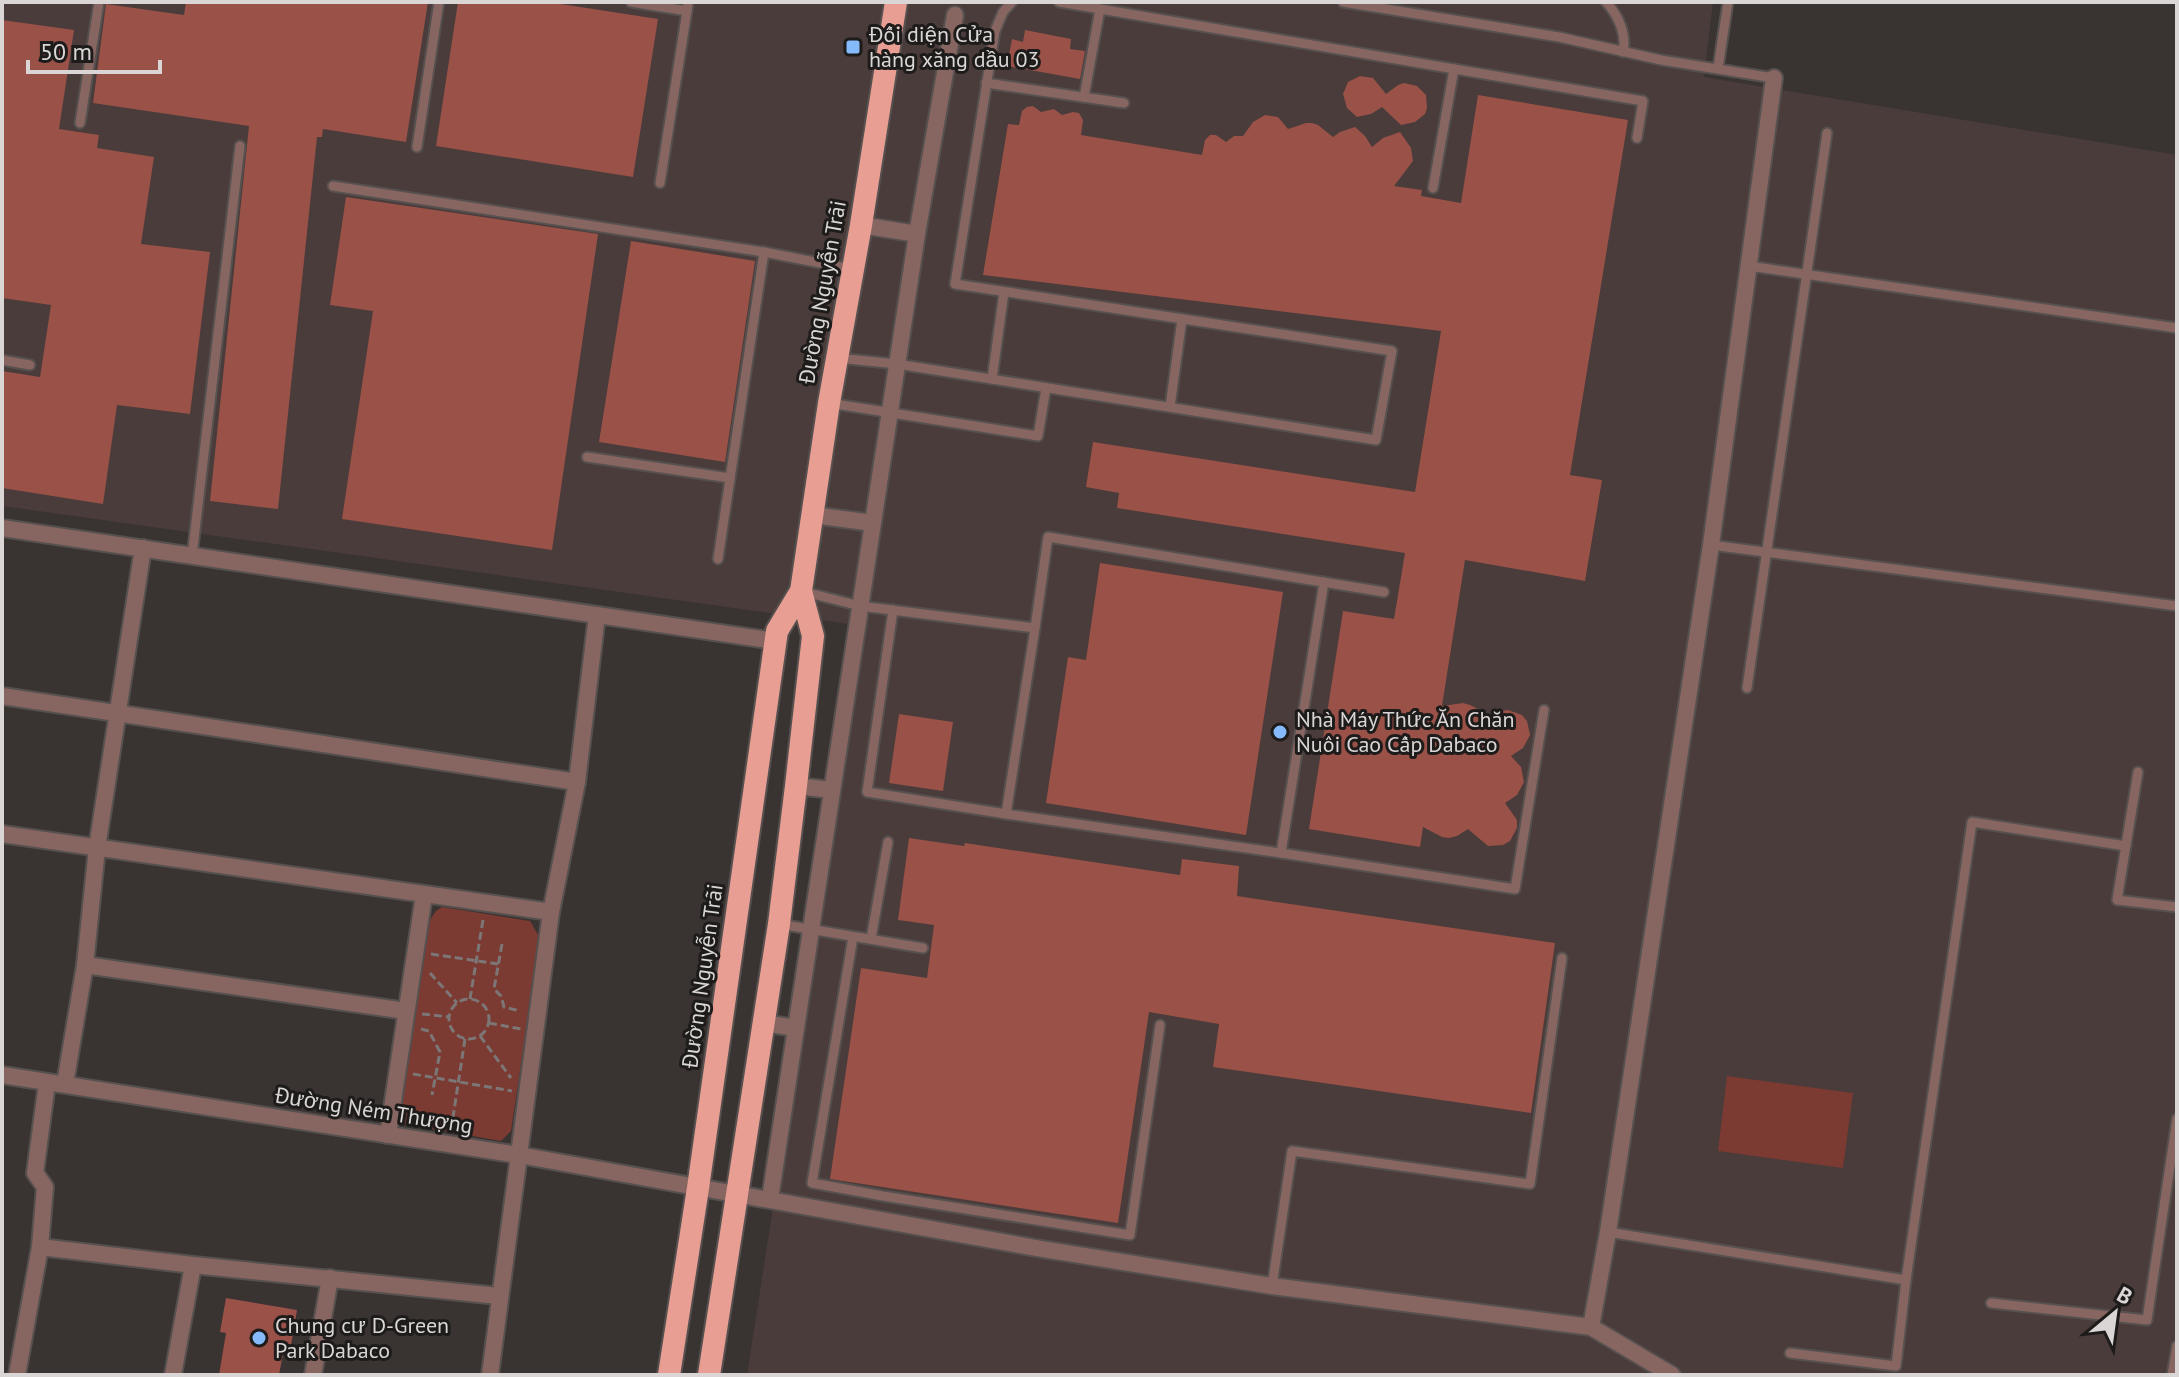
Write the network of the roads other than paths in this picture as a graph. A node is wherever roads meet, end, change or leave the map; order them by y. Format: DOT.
graph roads {
  1 [pos="99,2"];
  2 [pos="439,2"];
  3 [pos="631,2"];
  4 [pos="896,2"];
  5 [pos="1012,2"];
  6 [pos="1059,2"];
  7 [pos="1343,2"];
  8 [pos="1606,2"];
  9 [pos="1728,2"];
  10 [pos="687,6"];
  11 [pos="1390,6"];
  12 [pos="1100,9"];
  13 [pos="955,15"];
  14 [pos="1623,52"];
  15 [pos="1718,68"];
  16 [pos="1454,69"];
  17 [pos="1774,78"];
  18 [pos="986,83"];
  19 [pos="1084,97"];
  20 [pos="1124,103"];
  21 [pos="80,123"];
  22 [pos="1827,133"];
  23 [pos="1637,138"];
  24 [pos="240,146"];
  25 [pos="417,147"];
  26 [pos="660,183"];
  27 [pos="333,186"];
  28 [pos="1433,188"];
  29 [pos="861,225"];
  30 [pos="917,234"];
  31 [pos="764,252"];
  32 [pos="1749,266"];
  33 [pos="853,269"];
  34 [pos="1806,274"];
  35 [pos="1004,292"];
  36 [pos="1182,319"];
  37 [pos="2177,328"];
  38 [pos="837,358"];
  39 [pos="2,360"];
  40 [pos="897,364"];
  41 [pos="30,365"];
  42 [pos="992,379"];
  43 [pos="1046,388"];
  44 [pos="829,403"];
  45 [pos="1170,407"];
  46 [pos="890,414"];
  47 [pos="587,457"];
  48 [pos="730,478"];
  49 [pos="813,515"];
  50 [pos="873,523"];
  51 [pos="2,528"];
  52 [pos="1711,545"];
  53 [pos="143,548"];
  54 [pos="1766,552"];
  55 [pos="192,556"];
  56 [pos="718,559"];
  57 [pos="1324,582"];
  58 [pos="801,591"];
  59 [pos="1384,592"];
  60 [pos="860,606"];
  61 [pos="2177,606"];
  62 [pos="893,610"];
  63 [pos="597,615"];
  64 [pos="1035,628"];
  65 [pos="775,641"];
  66 [pos="1747,688"];
  67 [pos="2,696"];
  68 [pos="1544,710"];
  69 [pos="117,713"];
  70 [pos="2138,772"];
  71 [pos="577,782"];
  72 [pos="796,786"];
  73 [pos="832,790"];
  74 [pos="1006,814"];
  75 [pos="2,834"];
  76 [pos="888,842"];
  77 [pos="2126,846"];
  78 [pos="97,848"];
  79 [pos="1281,853"];
  80 [pos="424,895"];
  81 [pos="2177,907"];
  82 [pos="551,912"];
  83 [pos="779,924"];
  84 [pos="811,930"];
  85 [pos="853,937"];
  86 [pos="871,939"];
  87 [pos="923,948"];
  88 [pos="1562,958"];
  89 [pos="85,965"];
  90 [pos="410,1012"];
  91 [pos="763,1023"];
  92 [pos="1160,1025"];
  93 [pos="796,1028"];
  94 [pos="2,1075"];
  95 [pos="47,1083"];
  96 [pos="65,1084"];
  97 [pos="2177,1119"];
  98 [pos="388,1135"];
  99 [pos="519,1155"];
  100 [pos="698,1188"];
  101 [pos="738,1193"];
  102 [pos="770,1199"];
  103 [pos="1608,1232"];
  104 [pos="40,1247"];
  105 [pos="193,1265"];
  106 [pos="330,1278"];
  107 [pos="1906,1280"];
  108 [pos="1272,1286"];
  109 [pos="499,1296"];
  110 [pos="1991,1303"];
  111 [pos="1591,1327"];
  112 [pos="2177,1346"];
  113 [pos="1790,1353"];
  114 [pos="17,1375"];
  115 [pos="173,1375"];
  116 [pos="313,1375"];
  117 [pos="490,1375"];
  118 [pos="669,1375"];
  119 [pos="709,1375"];
  120 [pos="1672,1375"];
  121 [pos="2172,1375"];
  1 -- 21 [label="lane"];
  2 -- 25 [label="lane"];
  3 -- 10 [label="lane"];
  4 -- 29 [label="highway, Đường Nguyễn Trãi"];
  5 -- 18 [label="lane"];
  6 -- 12 [label="lane"];
  7 -- 11 [label="lane"];
  8 -- 14 [label="lane"];
  9 -- 15 [label="lane"];
  10 -- 26 [label="lane"];
  11 -- 14 [label="lane"];
  12 -- 16 [label="lane"];
  12 -- 19 [label="lane"];
  13 -- 30 [label="street"];
  14 -- 15 [label="lane"];
  15 -- 17 [label="lane"];
  16 -- 23 [label="lane"];
  16 -- 28 [label="lane"];
  17 -- 32 [label="street"];
  18 -- 19 [label="lane"];
  18 -- 35 [label="lane"];
  19 -- 20 [label="lane"];
  22 -- 34 [label="lane"];
  24 -- 55 [label="lane"];
  27 -- 31 [label="lane"];
  29 -- 30 [label="street"];
  29 -- 33 [label="highway, Đường Nguyễn Trãi"];
  30 -- 40 [label="street"];
  31 -- 33 [label="lane"];
  31 -- 48 [label="lane"];
  32 -- 34 [label="lane"];
  32 -- 52 [label="street"];
  33 -- 38 [label="highway, Đường Nguyễn Trãi"];
  34 -- 37 [label="lane"];
  34 -- 54 [label="lane"];
  35 -- 36 [label="lane"];
  35 -- 42 [label="lane"];
  36 -- 45 [label="lane"];
  36 -- 45 [label="lane"];
  38 -- 40 [label="lane"];
  38 -- 44 [label="highway, Đường Nguyễn Trãi"];
  39 -- 41 [label="lane"];
  40 -- 42 [label="lane"];
  40 -- 46 [label="street"];
  42 -- 43 [label="lane"];
  43 -- 45 [label="lane"];
  43 -- 46 [label="lane"];
  44 -- 46 [label="lane"];
  44 -- 49 [label="highway, Đường Nguyễn Trãi"];
  46 -- 50 [label="street"];
  47 -- 48 [label="lane"];
  48 -- 56 [label="lane"];
  49 -- 50 [label="street"];
  49 -- 58 [label="highway, Đường Nguyễn Trãi"];
  50 -- 60 [label="street"];
  51 -- 53 [label="street"];
  52 -- 54 [label="lane"];
  52 -- 103 [label="street"];
  53 -- 55 [label="street"];
  53 -- 69 [label="street"];
  54 -- 61 [label="lane"];
  54 -- 66 [label="lane"];
  55 -- 63 [label="street"];
  57 -- 59 [label="lane"];
  57 -- 64 [label="lane"];
  57 -- 79 [label="lane"];
  58 -- 60 [label="lane"];
  58 -- 65 [label="highway, Đường Nguyễn Trãi"];
  58 -- 72 [label="highway, Đường Nguyễn Trãi"];
  60 -- 62 [label="lane"];
  60 -- 73 [label="street"];
  62 -- 64 [label="lane"];
  62 -- 74 [label="lane"];
  63 -- 65 [label="street"];
  63 -- 71 [label="street"];
  64 -- 74 [label="lane"];
  65 -- 100 [label="highway, Đường Nguyễn Trãi"];
  67 -- 69 [label="street"];
  68 -- 79 [label="lane"];
  69 -- 71 [label="street"];
  69 -- 78 [label="street"];
  70 -- 77 [label="lane"];
  71 -- 82 [label="street"];
  72 -- 73 [label="street"];
  72 -- 83 [label="highway, Đường Nguyễn Trãi"];
  73 -- 84 [label="street"];
  74 -- 79 [label="lane"];
  75 -- 78 [label="street"];
  76 -- 86 [label="lane"];
  77 -- 81 [label="lane"];
  77 -- 107 [label="lane"];
  78 -- 80 [label="street"];
  78 -- 89 [label="street"];
  80 -- 82 [label="street"];
  80 -- 90 [label="street"];
  82 -- 99 [label="street"];
  83 -- 84 [label="lane"];
  83 -- 91 [label="highway, Đường Nguyễn Trãi"];
  84 -- 85 [label="lane"];
  84 -- 93 [label="street"];
  85 -- 86 [label="lane"];
  85 -- 92 [label="lane"];
  86 -- 87 [label="lane"];
  88 -- 108 [label="lane"];
  89 -- 90 [label="street"];
  89 -- 96 [label="street"];
  90 -- 98 [label="street"];
  91 -- 93 [label="street"];
  91 -- 101 [label="highway, Đường Nguyễn Trãi"];
  93 -- 102 [label="street"];
  94 -- 95 [label="street, Đường Ném Thượng"];
  95 -- 96 [label="street, Đường Ném Thượng"];
  95 -- 104 [label="street"];
  96 -- 98 [label="street, Đường Ném Thượng"];
  97 -- 110 [label="lane"];
  98 -- 99 [label="street, Đường Ném Thượng"];
  99 -- 100 [label="street, Đường Ném Thượng"];
  99 -- 109 [label="street"];
  100 -- 101 [label="street, Đường Ném Thượng"];
  100 -- 118 [label="highway, Đường Nguyễn Trãi"];
  101 -- 102 [label="street, Đường Ném Thượng"];
  101 -- 119 [label="highway, Đường Nguyễn Trãi"];
  102 -- 108 [label="street, Đường Ném Thượng"];
  103 -- 107 [label="lane"];
  103 -- 111 [label="street"];
  104 -- 105 [label="street"];
  104 -- 114 [label="street"];
  105 -- 106 [label="street"];
  105 -- 115 [label="street"];
  106 -- 109 [label="street"];
  106 -- 116 [label="street"];
  107 -- 113 [label="lane"];
  108 -- 111 [label="street, Đường Ném Thượng"];
  109 -- 117 [label="street"];
  111 -- 120 [label="street"];
  112 -- 121 [label="lane"];
}
